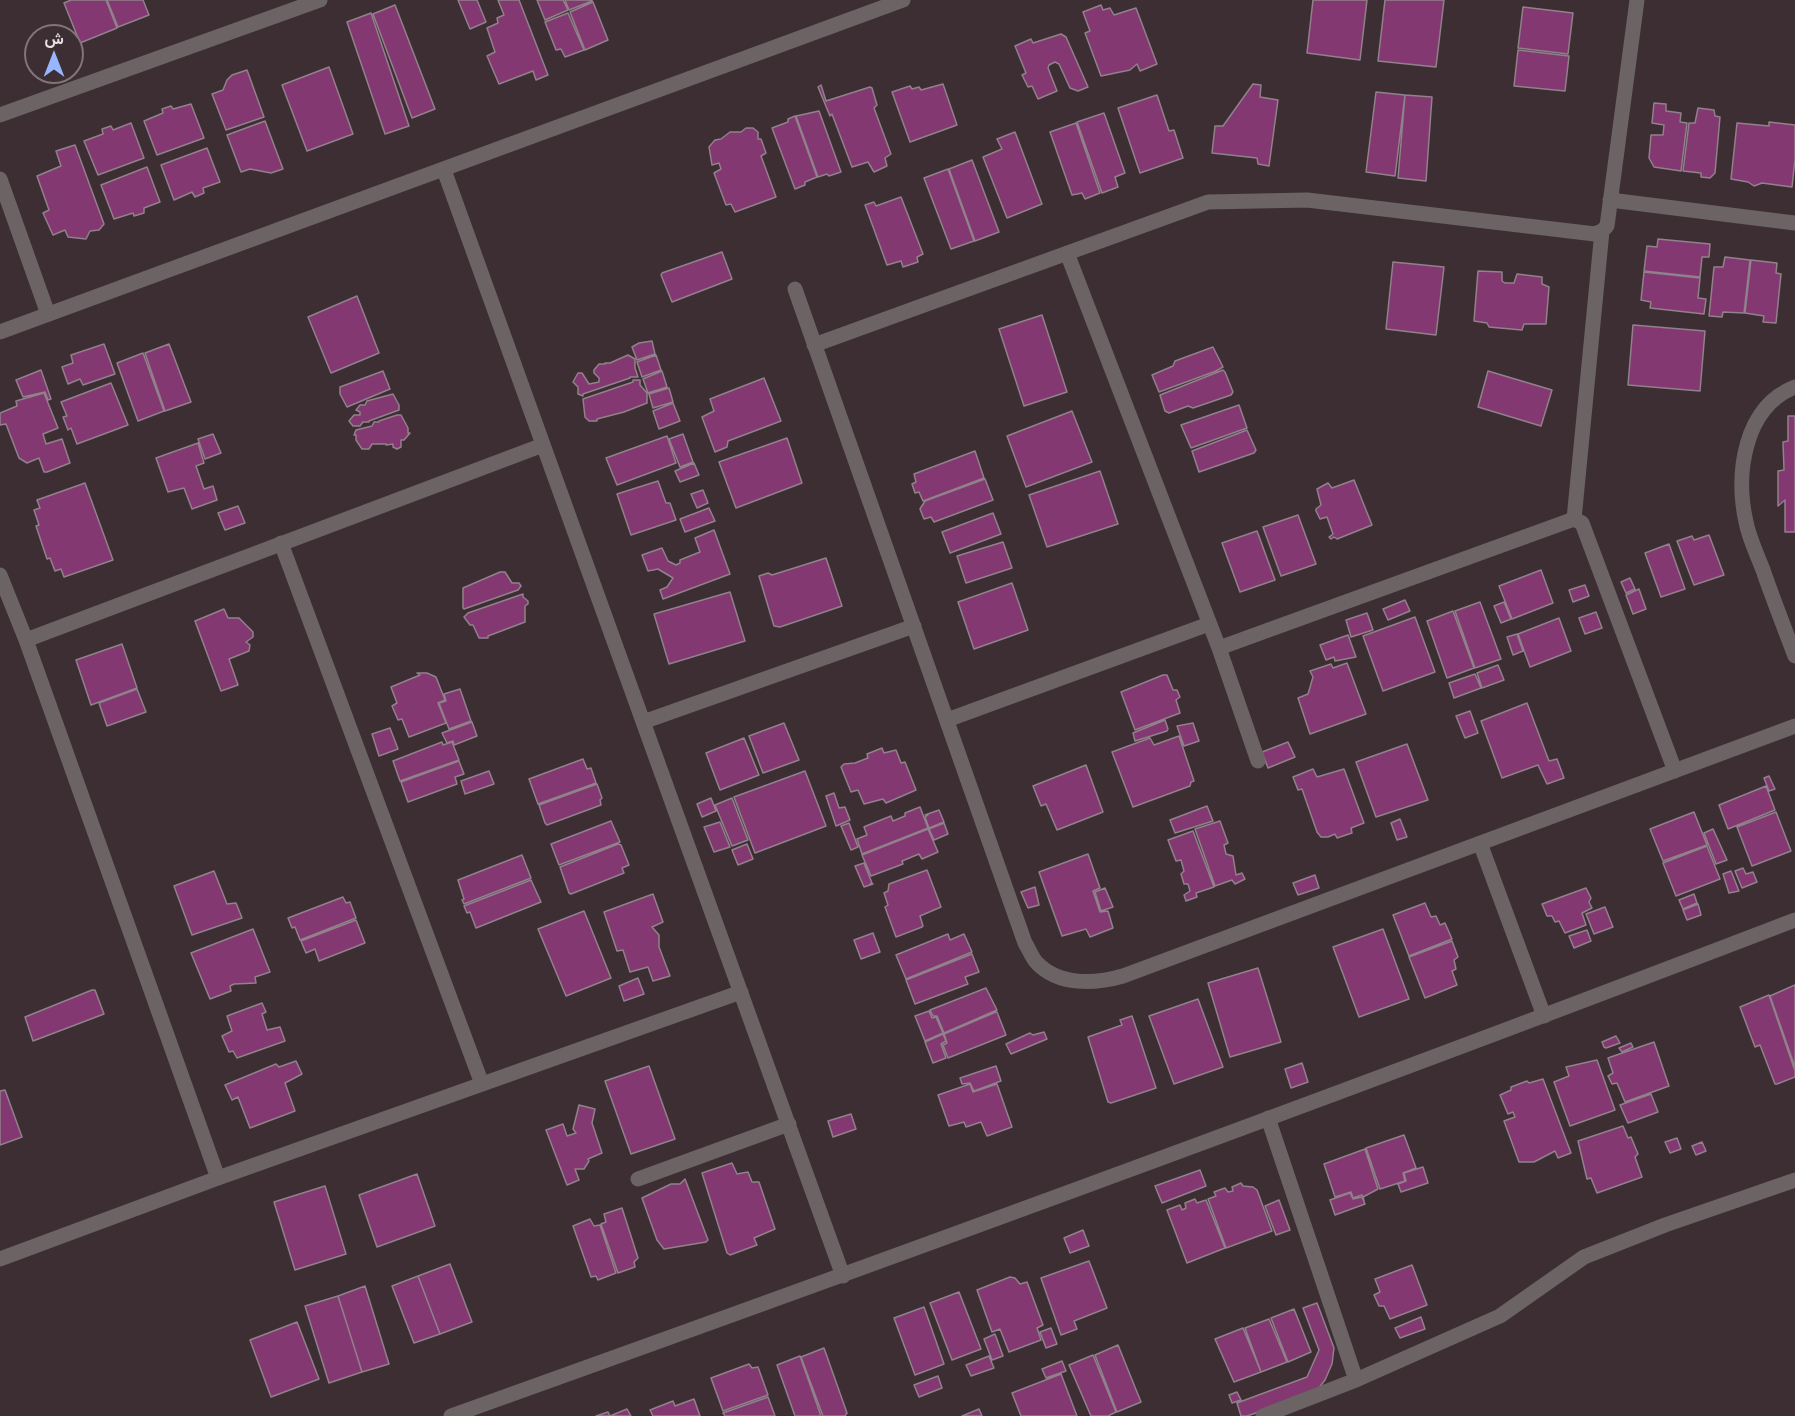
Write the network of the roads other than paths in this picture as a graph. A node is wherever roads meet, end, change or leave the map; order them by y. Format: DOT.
graph roads {
  1 [pos="320,0"];
  2 [pos="903,0"];
  3 [pos="1637,0"];
  4 [pos="0,115"];
  5 [pos="444,170"];
  6 [pos="0,179"];
  7 [pos="1610,200"];
  8 [pos="1795,223"];
  9 [pos="1602,231"];
  10 [pos="1067,253"];
  11 [pos="795,289"];
  12 [pos="48,314"];
  13 [pos="0,332"];
  14 [pos="814,345"];
  15 [pos="1795,387"];
  16 [pos="543,445"];
  17 [pos="1574,519"];
  18 [pos="281,543"];
  19 [pos="0,576"];
  20 [pos="1209,624"];
  21 [pos="914,626"];
  22 [pos="26,640"];
  23 [pos="1219,648"];
  24 [pos="1795,656"];
  25 [pos="947,720"];
  26 [pos="643,722"];
  27 [pos="1795,726"];
  28 [pos="1258,760"];
  29 [pos="1675,771"];
  30 [pos="1480,843"];
  31 [pos="1795,920"];
  32 [pos="741,992"];
  33 [pos="1544,1016"];
  34 [pos="482,1084"];
  35 [pos="1268,1118"];
  36 [pos="789,1124"];
  37 [pos="218,1178"];
  38 [pos="638,1179"];
  39 [pos="1795,1180"];
  40 [pos="0,1259"];
  41 [pos="843,1276"];
  42 [pos="1356,1380"];
  43 [pos="484,1410"];
  44 [pos="451,1416"];
  45 [pos="1263,1416"];
  1 -- 4 [label="street"];
  2 -- 5 [label="street"];
  3 -- 7 [label="street"];
  5 -- 12 [label="street"];
  5 -- 16 [label="street"];
  6 -- 12 [label="street"];
  7 -- 8 [label="street"];
  7 -- 9 [label="street"];
  9 -- 10 [label="street"];
  9 -- 17 [label="street"];
  10 -- 14 [label="street"];
  10 -- 20 [label="street"];
  11 -- 14 [label="street"];
  12 -- 13 [label="street"];
  14 -- 21 [label="street"];
  15 -- 24 [label="street"];
  16 -- 18 [label="street"];
  16 -- 26 [label="street"];
  17 -- 23 [label="street"];
  17 -- 29 [label="street"];
  18 -- 22 [label="street"];
  18 -- 34 [label="street"];
  19 -- 22 [label="street"];
  20 -- 23 [label="street"];
  20 -- 25 [label="street"];
  21 -- 25 [label="street"];
  21 -- 26 [label="street"];
  22 -- 37 [label="street"];
  23 -- 28 [label="street"];
  25 -- 30 [label="street"];
  26 -- 32 [label="street"];
  27 -- 29 [label="street"];
  29 -- 30 [label="street"];
  30 -- 33 [label="street"];
  31 -- 33 [label="street"];
  32 -- 34 [label="street"];
  32 -- 36 [label="street"];
  33 -- 35 [label="street"];
  34 -- 37 [label="street"];
  35 -- 41 [label="street"];
  35 -- 42 [label="street"];
  36 -- 38 [label="street"];
  36 -- 41 [label="street"];
  37 -- 40 [label="street"];
  39 -- 42 [label="street"];
  41 -- 43 [label="street"];
  42 -- 45 [label="street"];
  43 -- 44 [label="street"];
}
